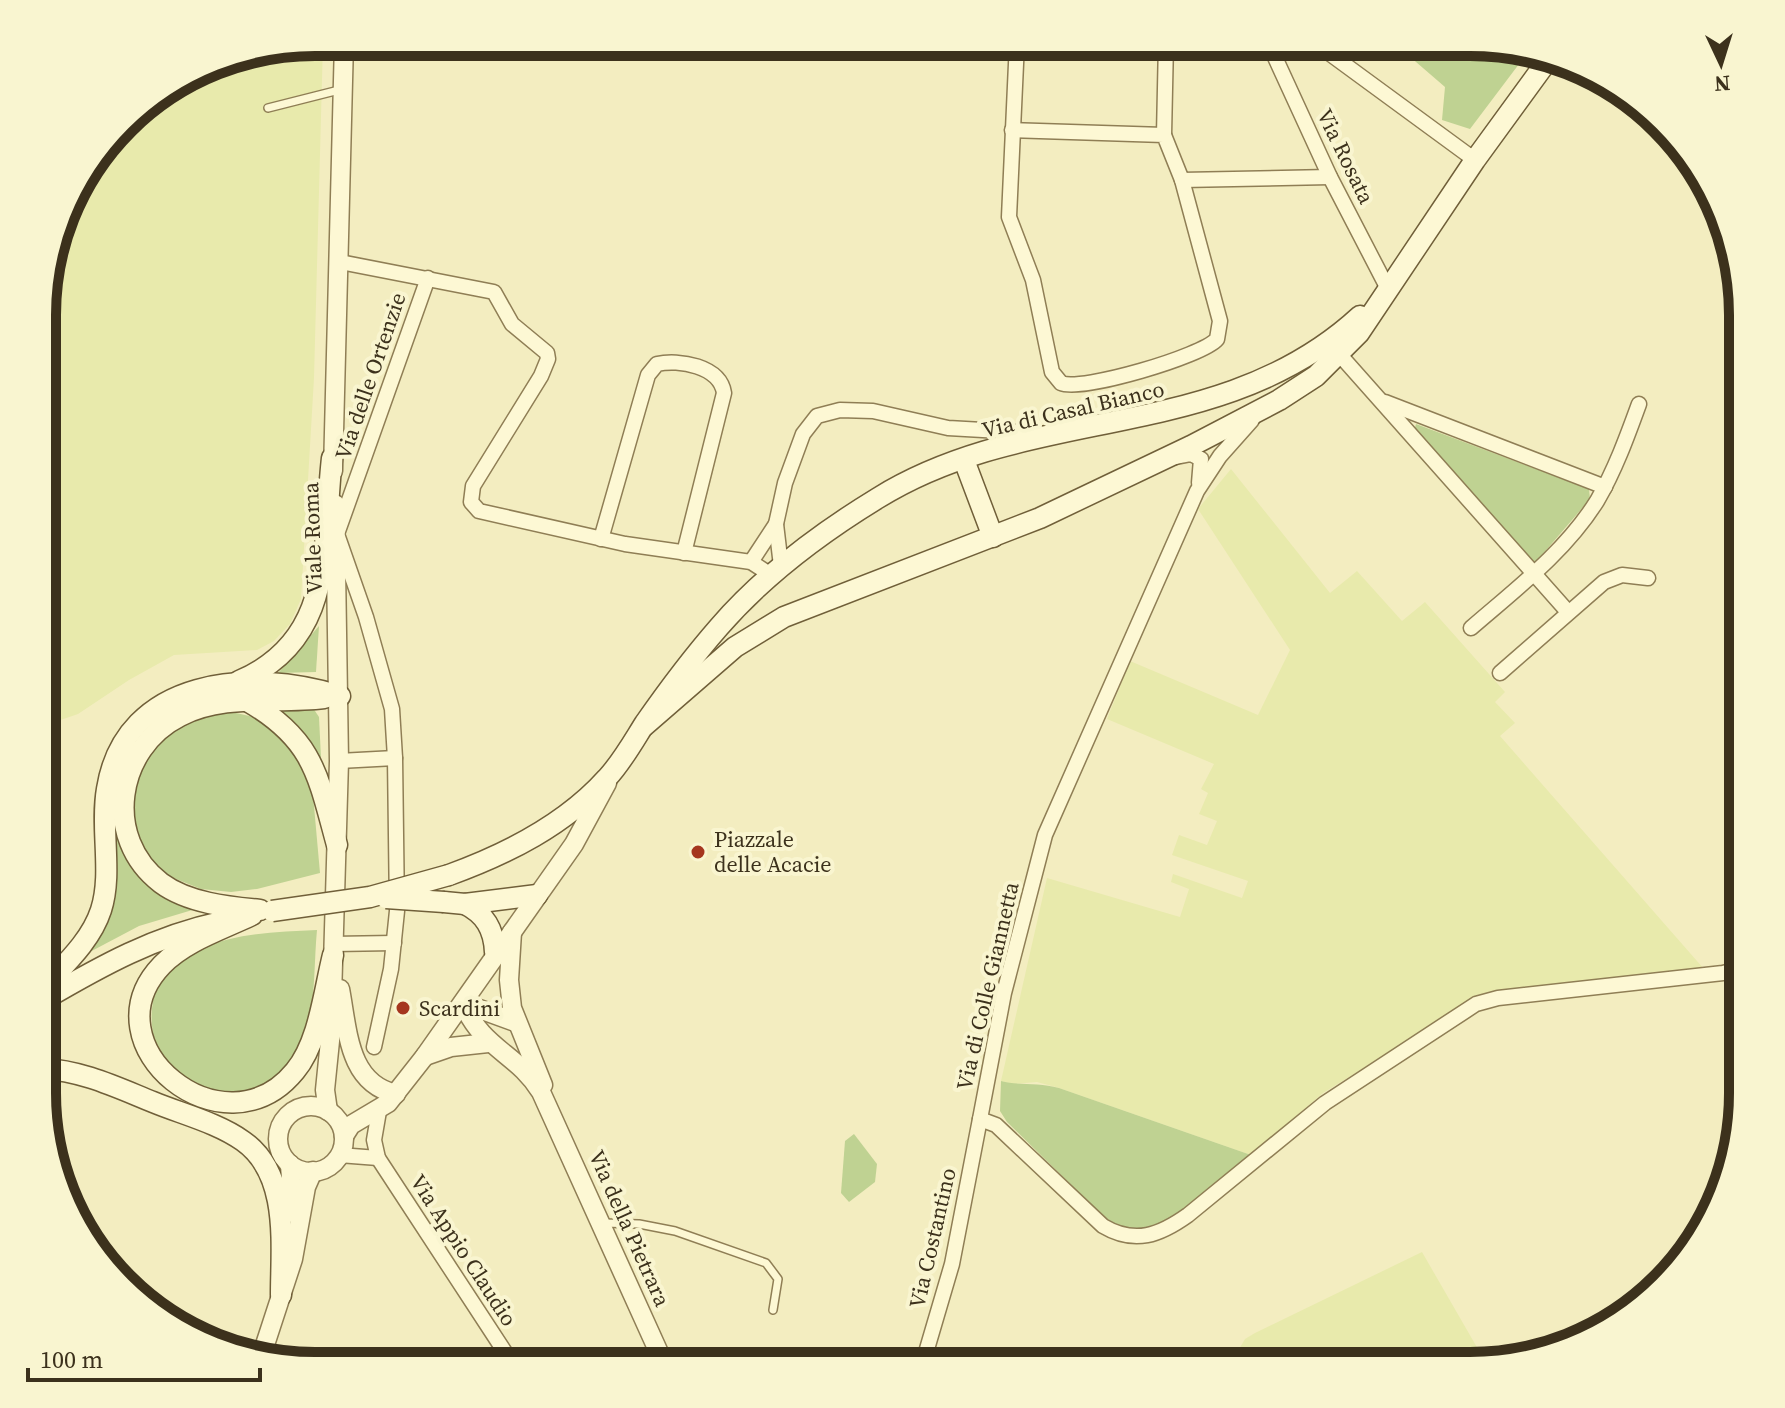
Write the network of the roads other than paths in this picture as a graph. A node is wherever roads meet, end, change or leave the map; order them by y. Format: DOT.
graph roads {
  1 [pos="344,56"];
  2 [pos="1015,57"];
  3 [pos="1166,57"];
  4 [pos="1275,57"];
  5 [pos="1334,57"];
  6 [pos="1543,67"];
  7 [pos="344,89"];
  8 [pos="268,108"];
  9 [pos="1012,130"];
  10 [pos="1164,135"];
  11 [pos="1475,160"];
  12 [pos="1330,177"];
  13 [pos="1182,180"];
  14 [pos="340,262"];
  15 [pos="428,278"];
  16 [pos="1387,287"];
  17 [pos="1340,355"];
  18 [pos="1380,400"];
  19 [pos="1639,404"];
  20 [pos="1260,410"];
  21 [pos="1039,437"];
  22 [pos="332,458"];
  23 [pos="1164,459"];
  24 [pos="964,460"];
  25 [pos="1605,487"];
  26 [pos="1197,491"];
  27 [pos="776,524"];
  28 [pos="337,534"];
  29 [pos="993,537"];
  30 [pos="601,539"];
  31 [pos="684,553"];
  32 [pos="751,562"];
  33 [pos="776,570"];
  34 [pos="1534,573"];
  35 [pos="1648,578"];
  36 [pos="1568,612"];
  37 [pos="1471,628"];
  38 [pos="1500,673"];
  39 [pos="234,683"];
  40 [pos="340,696"];
  41 [pos="249,702"];
  42 [pos="644,726"];
  43 [pos="395,758"];
  44 [pos="339,761"];
  45 [pos="615,769"];
  46 [pos="337,845"];
  47 [pos="537,895"];
  48 [pos="370,897"];
  49 [pos="454,903"];
  50 [pos="262,913"];
  51 [pos="512,932"];
  52 [pos="394,943"];
  53 [pos="333,950"];
  54 [pos="495,952"];
  55 [pos="57,972"];
  56 [pos="1728,972"];
  57 [pos="57,993"];
  58 [pos="463,1003"];
  59 [pos="515,1022"];
  60 [pos="331,1031"];
  61 [pos="488,1043"];
  62 [pos="374,1047"];
  63 [pos="425,1056"];
  64 [pos="57,1071"];
  65 [pos="396,1094"];
  66 [pos="300,1107"];
  67 [pos="379,1111"];
  68 [pos="551,1111"];
  69 [pos="330,1112"];
  70 [pos="980,1119"];
  71 [pos="344,1136"];
  72 [pos="339,1155"];
  73 [pos="378,1158"];
  74 [pos="290,1164"];
  75 [pos="313,1171"];
  76 [pos="603,1223"];
  77 [pos="281,1295"];
  78 [pos="773,1310"];
  79 [pos="264,1347"];
  80 [pos="504,1351"];
  81 [pos="659,1351"];
  82 [pos="926,1352"];
  1 -- 7 [label="street, Viale Roma"];
  2 -- 9 [label="street"];
  3 -- 10 [label="street"];
  4 -- 12 [label="street, Via Rosata"];
  5 -- 11 [label="street"];
  6 -- 11 [label="main road, Via di Casal Bianco"];
  7 -- 8 [label="lane"];
  7 -- 14 [label="street, Viale Roma"];
  9 -- 10 [label="street"];
  9 -- 13 [label="street"];
  10 -- 13 [label="street"];
  11 -- 16 [label="main road, Via di Casal Bianco"];
  12 -- 13 [label="street"];
  12 -- 16 [label="street, Via Rosata"];
  14 -- 15 [label="street"];
  14 -- 22 [label="street, Viale Roma"];
  15 -- 28 [label="street, Via delle Ortenzie"];
  15 -- 30 [label="street"];
  16 -- 17 [label="main road, Via di Casal Bianco"];
  16 -- 21 [label="main road, Via di Casal Bianco"];
  17 -- 18 [label="street"];
  17 -- 20 [label="main road, Via di Casal Bianco"];
  18 -- 25 [label="street"];
  18 -- 34 [label="street"];
  19 -- 25 [label="street"];
  20 -- 23 [label="main road, Via di Casal Bianco"];
  20 -- 26 [label="street, Via di Colle Giannetta"];
  21 -- 24 [label="main road, Via di Casal Bianco"];
  21 -- 27 [label="street"];
  22 -- 28 [label="street, Viale Roma"];
  22 -- 39 [label="main road"];
  23 -- 26 [label="street, Via di Colle Giannetta"];
  23 -- 29 [label="main road, Via di Casal Bianco"];
  24 -- 29 [label="main road"];
  24 -- 33 [label="main road, Via di Casal Bianco"];
  25 -- 34 [label="street"];
  26 -- 70 [label="street, Via di Colle Giannetta"];
  27 -- 32 [label="street"];
  27 -- 33 [label="street"];
  28 -- 40 [label="street, Viale Roma"];
  28 -- 43 [label="street"];
  29 -- 42 [label="main road, Via di Casal Bianco"];
  30 -- 31 [label="street"];
  30 -- 31 [label="street"];
  31 -- 32 [label="street"];
  32 -- 33 [label="street"];
  33 -- 42 [label="main road, Via di Casal Bianco"];
  34 -- 36 [label="street"];
  34 -- 37 [label="street"];
  35 -- 36 [label="street"];
  36 -- 38 [label="street"];
  39 -- 40 [label="main road"];
  39 -- 55 [label="main road"];
  40 -- 41 [label="main road"];
  40 -- 44 [label="street, Viale Roma"];
  41 -- 46 [label="main road"];
  41 -- 50 [label="main road"];
  42 -- 45 [label="main road, Via di Casal Bianco"];
  43 -- 44 [label="street"];
  43 -- 52 [label="street"];
  44 -- 46 [label="street, Viale Roma"];
  45 -- 47 [label="street"];
  45 -- 48 [label="main road, Via di Casal Bianco, bridge"];
  46 -- 53 [label="street, Viale Roma"];
  47 -- 49 [label="main road"];
  47 -- 51 [label="street"];
  48 -- 49 [label="main road, bridge"];
  48 -- 50 [label="main road, bridge"];
  49 -- 54 [label="main road"];
  50 -- 53 [label="main road"];
  50 -- 57 [label="main road"];
  51 -- 54 [label="street"];
  51 -- 59 [label="street"];
  52 -- 53 [label="street"];
  52 -- 62 [label="street"];
  53 -- 60 [label="street, Viale Roma"];
  53 -- 65 [label="street"];
  54 -- 58 [label="street"];
  56 -- 70 [label="street, Via di Colle Giannetta"];
  58 -- 59 [label="street"];
  58 -- 61 [label="street"];
  58 -- 63 [label="street"];
  59 -- 68 [label="street"];
  60 -- 66 [label="street, Viale Roma"];
  60 -- 69 [label="street, Viale Roma"];
  61 -- 63 [label="street"];
  61 -- 68 [label="street"];
  63 -- 65 [label="street"];
  64 -- 77 [label="main road"];
  65 -- 67 [label="street"];
  65 -- 69 [label="street"];
  66 -- 69 [label="street"];
  66 -- 74 [label="street"];
  67 -- 71 [label="street"];
  67 -- 73 [label="street"];
  68 -- 76 [label="street, Via della Pietrara"];
  69 -- 71 [label="street"];
  70 -- 82 [label="street, Via Costantino"];
  71 -- 72 [label="street"];
  72 -- 73 [label="street"];
  72 -- 75 [label="street"];
  73 -- 80 [label="street, Via Appio Claudio"];
  74 -- 75 [label="street"];
  74 -- 77 [label="street"];
  75 -- 77 [label="street"];
  76 -- 78 [label="lane"];
  76 -- 81 [label="street, Via della Pietrara"];
  77 -- 79 [label="street"];
}
